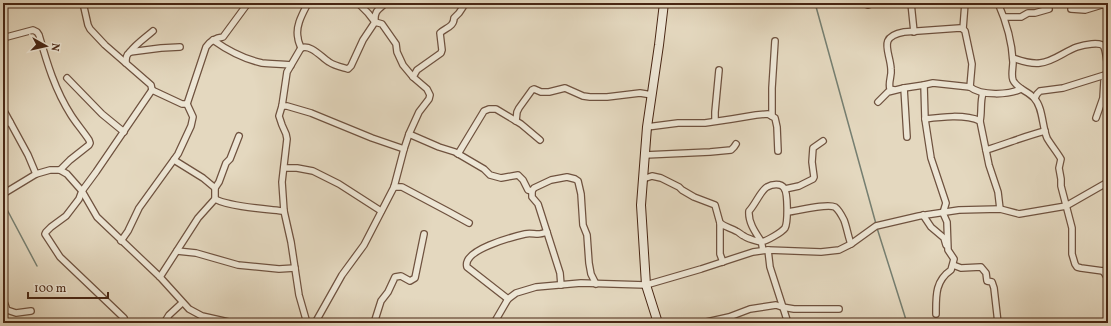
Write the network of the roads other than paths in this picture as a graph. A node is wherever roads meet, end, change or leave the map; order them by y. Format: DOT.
graph roads {
  1 [pos="83,3"];
  2 [pos="239,3"];
  3 [pos="308,3"];
  4 [pos="358,3"];
  5 [pos="386,3"];
  6 [pos="462,3"];
  7 [pos="664,3"];
  8 [pos="863,3"];
  9 [pos="874,3"];
  10 [pos="911,3"];
  11 [pos="965,3"];
  12 [pos="998,3"];
  13 [pos="1108,3"];
  14 [pos="247,5"];
  15 [pos="1049,9"];
  16 [pos="1071,9"];
  17 [pos="1005,17"];
  18 [pos="375,22"];
  19 [pos="963,29"];
  20 [pos="153,31"];
  21 [pos="914,32"];
  22 [pos="3,38"];
  23 [pos="213,40"];
  24 [pos="775,41"];
  25 [pos="180,47"];
  26 [pos="301,48"];
  27 [pos="130,52"];
  28 [pos="1013,58"];
  29 [pos="126,64"];
  30 [pos="291,65"];
  31 [pos="719,70"];
  32 [pos="1108,72"];
  33 [pos="413,77"];
  34 [pos="68,78"];
  35 [pos="924,85"];
  36 [pos="904,88"];
  37 [pos="970,88"];
  38 [pos="1021,89"];
  39 [pos="152,90"];
  40 [pos="895,90"];
  41 [pos="983,93"];
  42 [pos="652,95"];
  43 [pos="1034,98"];
  44 [pos="878,102"];
  45 [pos="187,104"];
  46 [pos="3,105"];
  47 [pos="282,106"];
  48 [pos="772,116"];
  49 [pos="1096,118"];
  50 [pos="925,119"];
  51 [pos="516,121"];
  52 [pos="715,121"];
  53 [pos="980,121"];
  54 [pos="10,122"];
  55 [pos="3,125"];
  56 [pos="647,127"];
  57 [pos="124,132"];
  58 [pos="1045,132"];
  59 [pos="409,134"];
  60 [pos="239,136"];
  61 [pos="906,137"];
  62 [pos="540,140"];
  63 [pos="823,141"];
  64 [pos="736,144"];
  65 [pos="404,148"];
  66 [pos="986,150"];
  67 [pos="778,151"];
  68 [pos="458,154"];
  69 [pos="645,155"];
  70 [pos="174,160"];
  71 [pos="284,168"];
  72 [pos="60,170"];
  73 [pos="36,174"];
  74 [pos="643,179"];
  75 [pos="1108,182"];
  76 [pos="394,187"];
  77 [pos="215,188"];
  78 [pos="785,189"];
  79 [pos="82,191"];
  80 [pos="532,191"];
  81 [pos="3,194"];
  82 [pos="216,199"];
  83 [pos="1066,206"];
  84 [pos="1000,209"];
  85 [pos="284,211"];
  86 [pos="381,211"];
  87 [pos="788,212"];
  88 [pos="943,213"];
  89 [pos="923,216"];
  90 [pos="469,223"];
  91 [pos="720,223"];
  92 [pos="547,232"];
  93 [pos="424,234"];
  94 [pos="122,241"];
  95 [pos="761,242"];
  96 [pos="851,244"];
  97 [pos="948,246"];
  98 [pos="765,250"];
  99 [pos="177,251"];
  100 [pos="723,262"];
  101 [pos="953,265"];
  102 [pos="295,268"];
  103 [pos="1105,270"];
  104 [pos="160,277"];
  105 [pos="1108,279"];
  106 [pos="596,284"];
  107 [pos="561,285"];
  108 [pos="646,285"];
  109 [pos="3,299"];
  110 [pos="508,299"];
  111 [pos="182,302"];
  112 [pos="782,308"];
  113 [pos="840,309"];
  114 [pos="31,311"];
  115 [pos="936,314"];
  116 [pos="1108,314"];
  117 [pos="124,318"];
  118 [pos="164,323"];
  119 [pos="233,323"];
  120 [pos="307,323"];
  121 [pos="315,323"];
  122 [pos="374,323"];
  123 [pos="494,323"];
  124 [pos="658,323"];
  125 [pos="702,323"];
  126 [pos="788,323"];
  127 [pos="998,323"];
  128 [pos="1107,323"];
  1 -- 29 [label="street"];
  2 -- 14 [label="street"];
  3 -- 26 [label="street"];
  4 -- 18 [label="street"];
  5 -- 18 [label="street"];
  6 -- 33 [label="street"];
  7 -- 42 [label="street"];
  8 -- 9 [label="street"];
  10 -- 21 [label="street"];
  11 -- 19 [label="street"];
  12 -- 17 [label="street"];
  13 -- 16 [label="street"];
  14 -- 23 [label="street"];
  15 -- 17 [label="street"];
  17 -- 28 [label="street"];
  18 -- 26 [label="street"];
  18 -- 33 [label="street"];
  19 -- 21 [label="street"];
  19 -- 37 [label="street"];
  20 -- 27 [label="street"];
  21 -- 40 [label="street"];
  22 -- 72 [label="street"];
  23 -- 30 [label="street"];
  23 -- 45 [label="street"];
  24 -- 48 [label="street"];
  25 -- 27 [label="street"];
  26 -- 30 [label="street"];
  27 -- 29 [label="street"];
  28 -- 32 [label="street"];
  28 -- 38 [label="street"];
  29 -- 39 [label="street"];
  30 -- 47 [label="street"];
  31 -- 52 [label="street"];
  32 -- 43 [label="street"];
  32 -- 49 [label="street"];
  33 -- 59 [label="street"];
  34 -- 57 [label="street"];
  35 -- 36 [label="street"];
  35 -- 37 [label="street"];
  35 -- 50 [label="street"];
  36 -- 40 [label="street"];
  36 -- 61 [label="street"];
  37 -- 41 [label="street"];
  38 -- 41 [label="street"];
  38 -- 43 [label="street"];
  39 -- 45 [label="street"];
  39 -- 57 [label="street"];
  40 -- 44 [label="street"];
  41 -- 53 [label="street"];
  42 -- 51 [label="street"];
  42 -- 56 [label="street"];
  43 -- 58 [label="street"];
  45 -- 70 [label="street"];
  46 -- 54 [label="street"];
  47 -- 65 [label="street"];
  47 -- 71 [label="street"];
  48 -- 52 [label="street"];
  48 -- 67 [label="street"];
  50 -- 53 [label="street"];
  50 -- 88 [label="street"];
  51 -- 62 [label="street"];
  51 -- 68 [label="street"];
  52 -- 56 [label="street"];
  53 -- 66 [label="street"];
  54 -- 55 [label="street"];
  54 -- 73 [label="street"];
  56 -- 69 [label="street"];
  57 -- 79 [label="street"];
  58 -- 66 [label="street"];
  58 -- 83 [label="street"];
  59 -- 65 [label="street"];
  59 -- 68 [label="street"];
  60 -- 77 [label="street"];
  63 -- 78 [label="street"];
  64 -- 69 [label="street"];
  65 -- 76 [label="street"];
  66 -- 84 [label="street"];
  68 -- 80 [label="street"];
  69 -- 74 [label="street"];
  70 -- 77 [label="street"];
  70 -- 94 [label="street"];
  71 -- 85 [label="street"];
  71 -- 86 [label="street"];
  72 -- 73 [label="street"];
  72 -- 79 [label="street"];
  73 -- 81 [label="street"];
  74 -- 91 [label="street"];
  74 -- 108 [label="street"];
  75 -- 83 [label="street"];
  76 -- 86 [label="street"];
  76 -- 90 [label="street"];
  77 -- 82 [label="street"];
  78 -- 87 [label="street"];
  78 -- 95 [label="street"];
  79 -- 94 [label="street"];
  79 -- 117 [label="street"];
  80 -- 92 [label="street"];
  80 -- 106 [label="street"];
  82 -- 85 [label="street"];
  82 -- 99 [label="street"];
  83 -- 84 [label="street"];
  83 -- 103 [label="street"];
  84 -- 88 [label="street"];
  85 -- 102 [label="street"];
  86 -- 121 [label="street"];
  87 -- 95 [label="street"];
  87 -- 96 [label="street"];
  88 -- 89 [label="street"];
  88 -- 97 [label="street"];
  89 -- 96 [label="street"];
  89 -- 97 [label="street"];
  91 -- 95 [label="street"];
  91 -- 100 [label="street"];
  92 -- 107 [label="street"];
  92 -- 110 [label="street"];
  93 -- 122 [label="street"];
  94 -- 104 [label="street"];
  95 -- 98 [label="street"];
  96 -- 98 [label="street"];
  97 -- 101 [label="street"];
  98 -- 100 [label="street"];
  98 -- 112 [label="street"];
  99 -- 102 [label="street"];
  99 -- 104 [label="street"];
  100 -- 108 [label="street"];
  101 -- 115 [label="street"];
  101 -- 127 [label="street"];
  102 -- 120 [label="street"];
  103 -- 105 [label="street"];
  104 -- 111 [label="street"];
  106 -- 107 [label="street"];
  106 -- 108 [label="street"];
  107 -- 110 [label="street"];
  108 -- 124 [label="street"];
  109 -- 114 [label="street"];
  110 -- 123 [label="street"];
  111 -- 118 [label="street"];
  111 -- 119 [label="street"];
  112 -- 113 [label="street"];
  112 -- 125 [label="street"];
  112 -- 126 [label="street"];
  116 -- 128 [label="street"];
}
